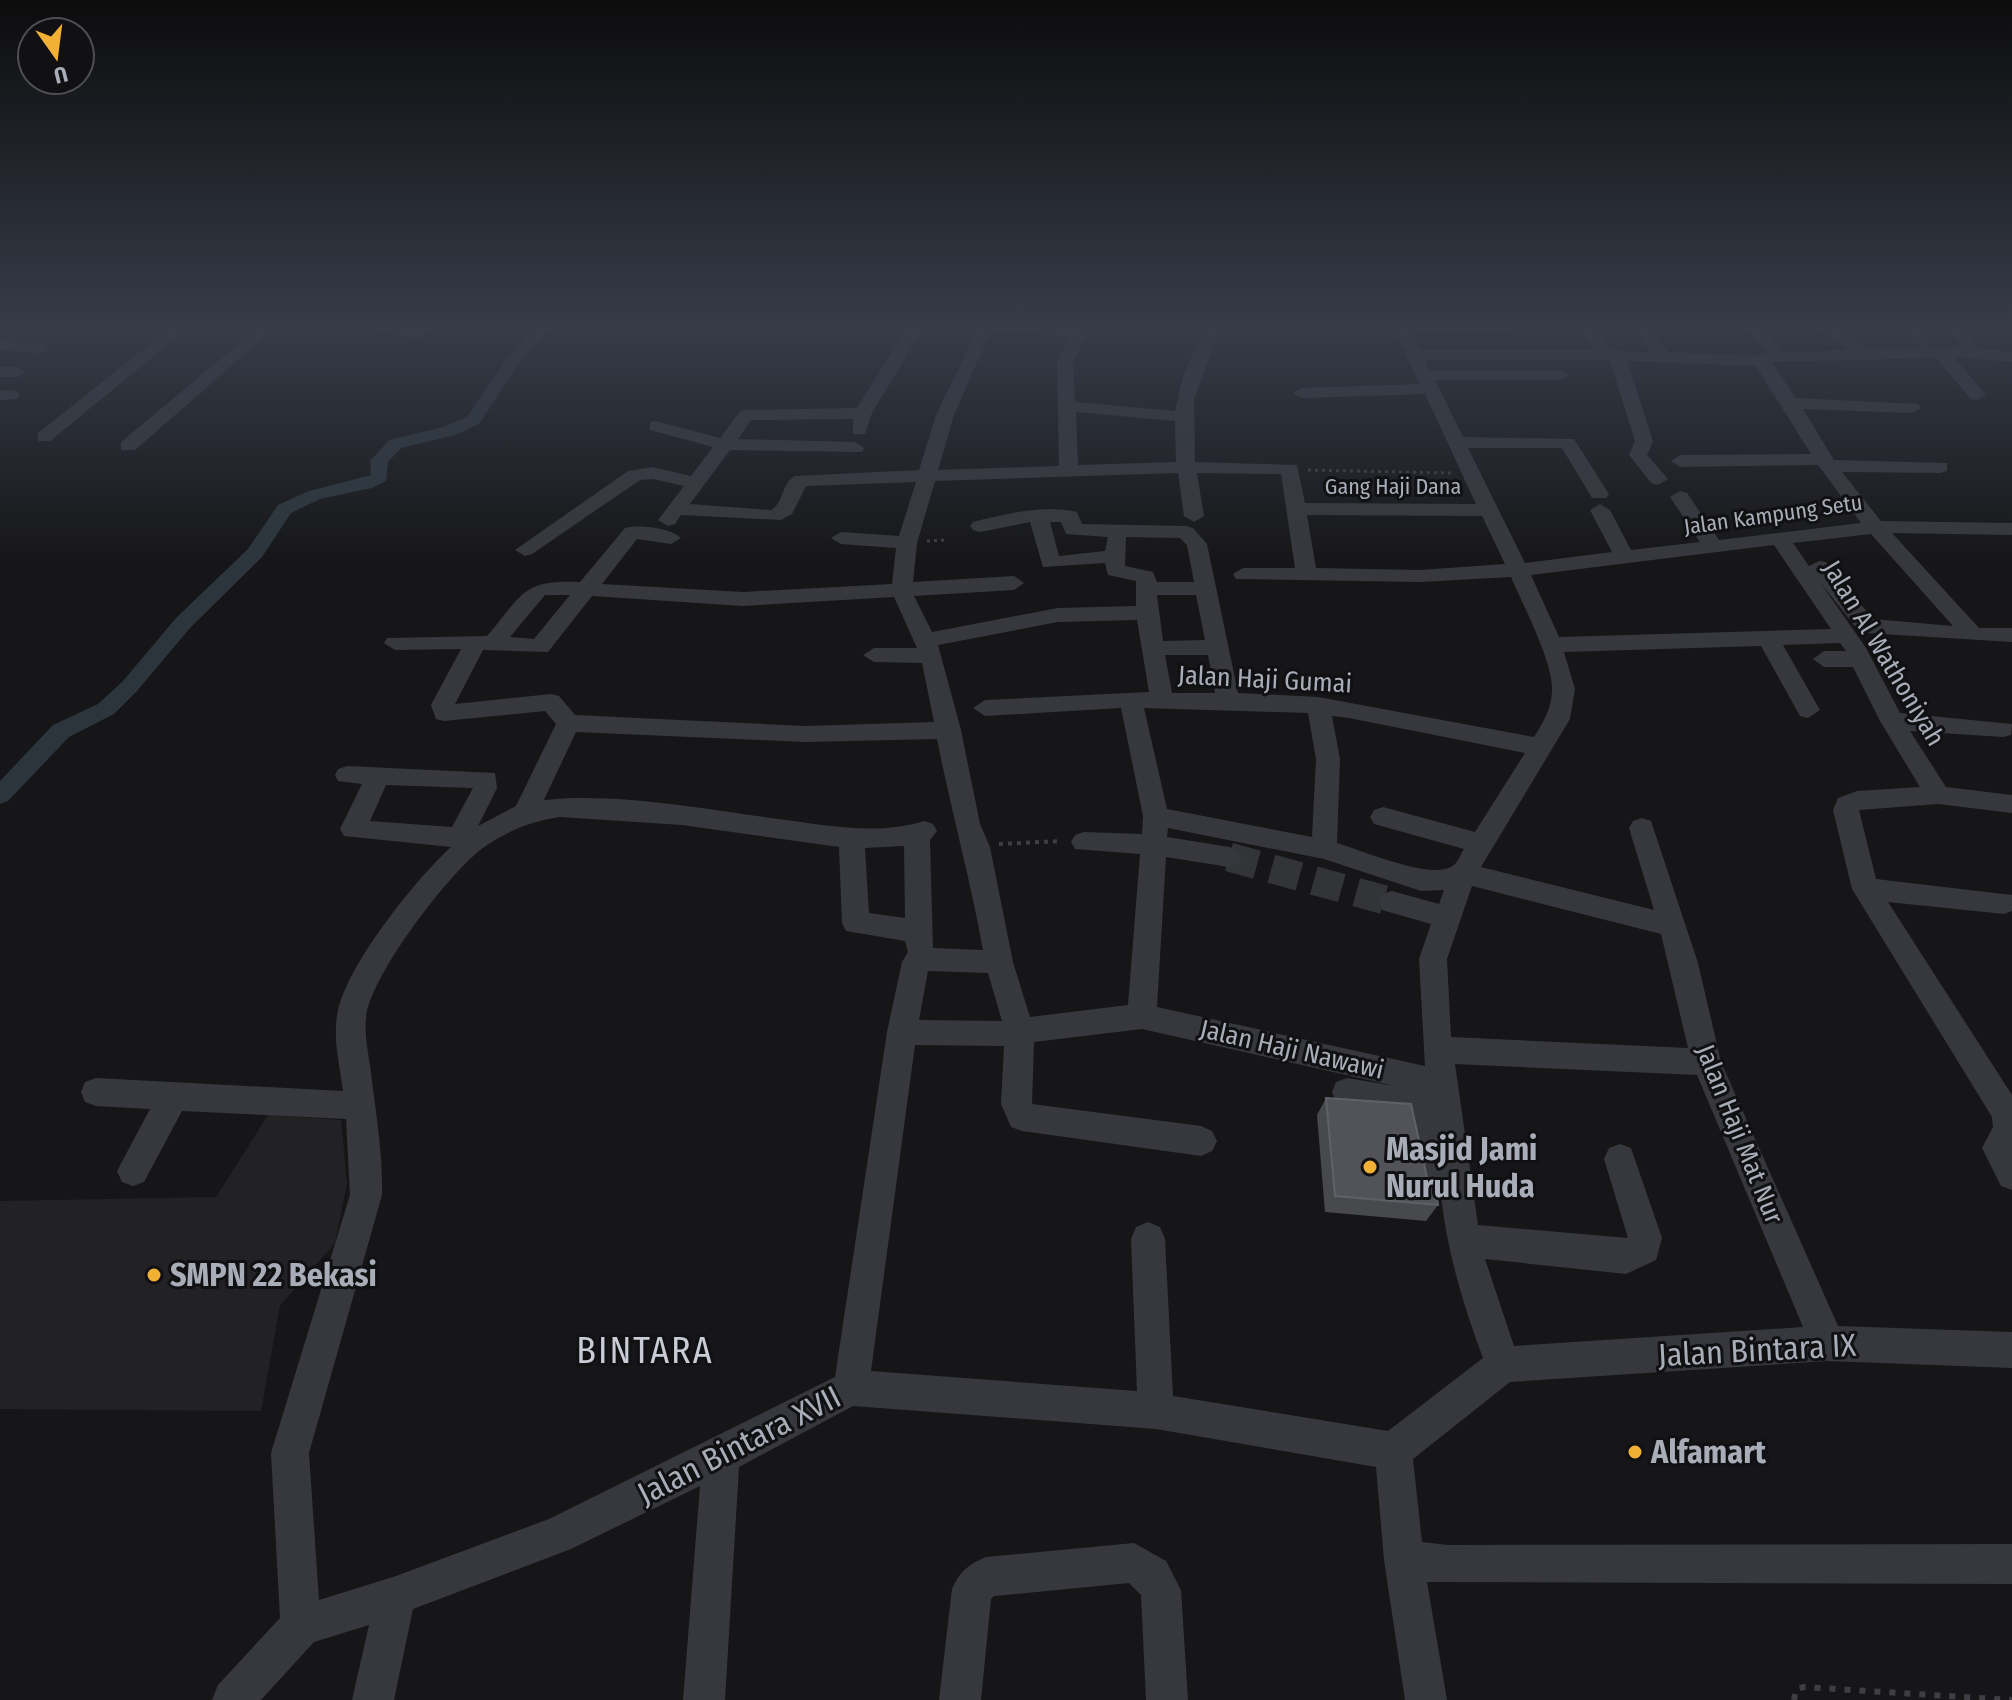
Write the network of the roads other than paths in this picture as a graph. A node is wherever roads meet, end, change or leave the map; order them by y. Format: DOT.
graph roads {
  1 [pos="85,404"];
  2 [pos="177,404"];
  3 [pos="868,404"];
  4 [pos="950,404"];
  5 [pos="1187,404"];
  6 [pos="1437,404"];
  7 [pos="1630,404"];
  8 [pos="1792,404"];
  9 [pos="1823,404"];
  10 [pos="1064,406"];
  11 [pos="1912,408"];
  12 [pos="863,413"];
  13 [pos="1185,417"];
  14 [pos="656,426"];
  15 [pos="44,437"];
  16 [pos="1455,442"];
  17 [pos="723,444"];
  18 [pos="128,446"];
  19 [pos="855,448"];
  20 [pos="1680,461"];
  21 [pos="1825,462"];
  22 [pos="1185,467"];
  23 [pos="1940,467"];
  24 [pos="1069,470"];
  25 [pos="928,474"];
  26 [pos="852,477"];
  27 [pos="1658,479"];
  28 [pos="696,483"];
  29 [pos="1680,497"];
  30 [pos="1029,498"];
  31 [pos="675,509"];
  32 [pos="1297,509"];
  33 [pos="1488,510"];
  34 [pos="1194,516"];
  35 [pos="980,526"];
  36 [pos="1876,527"];
  37 [pos="2012,529"];
  38 [pos="1117,530"];
  39 [pos="841,538"];
  40 [pos="1789,540"];
  41 [pos="907,543"];
  42 [pos="1714,548"];
  43 [pos="525,550"];
  44 [pos="1115,556"];
  45 [pos="1625,558"];
  46 [pos="1518,570"];
  47 [pos="1306,572"];
  48 [pos="1243,574"];
  49 [pos="1014,583"];
  50 [pos="1204,588"];
  51 [pos="1147,589"];
  52 [pos="586,590"];
  53 [pos="902,592"];
  54 [pos="1147,613"];
  55 [pos="1973,635"];
  56 [pos="2012,635"];
  57 [pos="1846,636"];
  58 [pos="1768,638"];
  59 [pos="395,643"];
  60 [pos="484,643"];
  61 [pos="1551,645"];
  62 [pos="1217,647"];
  63 [pos="930,648"];
  64 [pos="1154,648"];
  65 [pos="874,655"];
  66 [pos="1824,659"];
  67 [pos="1861,659"];
  68 [pos="1131,700"];
  69 [pos="1162,701"];
  70 [pos="1228,702"];
  71 [pos="1318,705"];
  72 [pos="985,708"];
  73 [pos="1808,710"];
  74 [pos="1892,721"];
  75 [pos="568,723"];
  76 [pos="2003,729"];
  77 [pos="949,730"];
  78 [pos="1540,747"];
  79 [pos="347,775"];
  80 [pos="378,776"];
  81 [pos="1938,795"];
  82 [pos="2012,804"];
  83 [pos="526,812"];
  84 [pos="1156,816"];
  85 [pos="1383,817"];
  86 [pos="1642,828"];
  87 [pos="468,838"];
  88 [pos="852,839"];
  89 [pos="1084,842"];
  90 [pos="1479,843"];
  91 [pos="1156,845"];
  92 [pos="1324,849"];
  93 [pos="1229,857"];
  94 [pos="1463,873"];
  95 [pos="1865,889"];
  96 [pos="1392,902"];
  97 [pos="2004,903"];
  98 [pos="1447,918"];
  99 [pos="1671,925"];
  100 [pos="919,931"];
  101 [pos="920,959"];
  102 [pos="999,962"];
  103 [pos="1142,1016"];
  104 [pos="1020,1031"];
  105 [pos="902,1032"];
  106 [pos="1438,1050"];
  107 [pos="1706,1062"];
  108 [pos="96,1092"];
  109 [pos="1347,1092"];
  110 [pos="174,1096"];
  111 [pos="1444,1096"];
  112 [pos="1415,1103"];
  113 [pos="360,1106"];
  114 [pos="1201,1141"];
  115 [pos="2007,1158"];
  116 [pos="1620,1159"];
  117 [pos="133,1171"];
  118 [pos="1430,1186"];
  119 [pos="1148,1239"];
  120 [pos="1463,1240"];
  121 [pos="1828,1343"];
  122 [pos="2012,1350"];
  123 [pos="1503,1365"];
  124 [pos="851,1388"];
  125 [pos="1156,1411"];
  126 [pos="1393,1451"];
  127 [pos="721,1456"];
  128 [pos="1404,1560"];
  129 [pos="2012,1564"];
  130 [pos="396,1596"];
  131 [pos="301,1626"];
  132 [pos="233,1700"];
  133 [pos="373,1700"];
  134 [pos="704,1700"];
  135 [pos="960,1700"];
  136 [pos="1167,1700"];
  137 [pos="1426,1700"];
  1 -- 15 [label="street"];
  2 -- 18 [label="street"];
  3 -- 12 [label="street"];
  4 -- 25 [label="street"];
  5 -- 13 [label="street"];
  6 -- 16 [label="street"];
  7 -- 27 [label="street"];
  8 -- 21 [label="street, Jalan Kampung Setu"];
  9 -- 11 [label="street"];
  10 -- 13 [label="street"];
  10 -- 24 [label="street"];
  12 -- 17 [label="street"];
  12 -- 19 [label="street"];
  13 -- 22 [label="street"];
  14 -- 17 [label="street"];
  16 -- 33 [label="street"];
  16 -- 45 [label="street"];
  17 -- 19 [label="street"];
  17 -- 28 [label="street"];
  19 -- 26 [label="street"];
  20 -- 21 [label="street"];
  21 -- 23 [label="street"];
  21 -- 36 [label="street, Jalan Kampung Setu"];
  22 -- 24 [label="street"];
  22 -- 32 [label="street"];
  22 -- 34 [label="street"];
  24 -- 30 [label="street"];
  25 -- 26 [label="street"];
  25 -- 30 [label="street"];
  25 -- 41 [label="street"];
  26 -- 31 [label="street"];
  28 -- 31 [label="street"];
  28 -- 43 [label="street"];
  29 -- 42 [label="street"];
  30 -- 35 [label="street"];
  30 -- 38 [label="street"];
  30 -- 44 [label="street"];
  31 -- 52 [label="street"];
  32 -- 33 [label="street, Gang Haji Dana"];
  32 -- 47 [label="street"];
  33 -- 46 [label="street"];
  36 -- 37 [label="street"];
  36 -- 40 [label="street, Jalan Kampung Setu"];
  36 -- 55 [label="street"];
  38 -- 44 [label="street"];
  38 -- 50 [label="street"];
  39 -- 41 [label="street"];
  40 -- 42 [label="street, Jalan Kampung Setu"];
  40 -- 55 [label="street"];
  40 -- 57 [label="street, Jalan Al Wathoniyah"];
  41 -- 53 [label="street"];
  42 -- 45 [label="street, Jalan Kampung Setu"];
  44 -- 51 [label="street"];
  45 -- 46 [label="street, Jalan Kampung Setu"];
  46 -- 47 [label="street, Jalan Kampung Setu"];
  46 -- 61 [label="street"];
  47 -- 48 [label="street, Jalan Kampung Setu"];
  49 -- 53 [label="street"];
  50 -- 51 [label="street"];
  50 -- 62 [label="street"];
  51 -- 54 [label="street"];
  52 -- 53 [label="street"];
  52 -- 60 [label="street"];
  52 -- 60 [label="street"];
  53 -- 63 [label="street"];
  54 -- 63 [label="street"];
  54 -- 64 [label="street"];
  55 -- 56 [label="street"];
  57 -- 58 [label="street"];
  57 -- 67 [label="street, Jalan Al Wathoniyah"];
  58 -- 61 [label="street"];
  58 -- 73 [label="street"];
  59 -- 60 [label="street"];
  60 -- 75 [label="street"];
  61 -- 78 [label="street"];
  62 -- 64 [label="street"];
  62 -- 70 [label="street"];
  63 -- 65 [label="street"];
  63 -- 77 [label="street"];
  64 -- 69 [label="street"];
  66 -- 67 [label="street"];
  67 -- 74 [label="street, Jalan Al Wathoniyah"];
  68 -- 69 [label="street, Jalan Haji Gumai"];
  68 -- 72 [label="street, Jalan Haji Gumai"];
  68 -- 84 [label="street"];
  69 -- 70 [label="street, Jalan Haji Gumai"];
  70 -- 71 [label="street, Jalan Haji Gumai"];
  71 -- 78 [label="street, Jalan Haji Gumai"];
  71 -- 92 [label="street"];
  74 -- 76 [label="street"];
  74 -- 81 [label="street, Jalan Al Wathoniyah"];
  75 -- 77 [label="street"];
  75 -- 83 [label="street"];
  77 -- 102 [label="street"];
  78 -- 90 [label="street"];
  79 -- 80 [label="street"];
  80 -- 87 [label="street"];
  80 -- 87 [label="street"];
  81 -- 82 [label="street"];
  81 -- 95 [label="street"];
  83 -- 87 [label="street"];
  83 -- 88 [label="street"];
  84 -- 91 [label="street"];
  84 -- 92 [label="street"];
  85 -- 90 [label="street"];
  86 -- 99 [label="street, Jalan Haji Mat Nur"];
  87 -- 113 [label="street"];
  88 -- 100 [label="street"];
  88 -- 100 [label="street"];
  89 -- 91 [label="street"];
  90 -- 94 [label="street"];
  91 -- 93 [label="street"];
  91 -- 103 [label="street"];
  92 -- 94 [label="street"];
  94 -- 98 [label="street"];
  94 -- 99 [label="street"];
  95 -- 97 [label="street"];
  95 -- 115 [label="street"];
  96 -- 98 [label="street"];
  98 -- 106 [label="street"];
  99 -- 107 [label="street, Jalan Haji Mat Nur"];
  100 -- 101 [label="street"];
  101 -- 102 [label="street"];
  101 -- 105 [label="street"];
  102 -- 104 [label="street"];
  103 -- 104 [label="street, Jalan Haji Nawawi"];
  103 -- 111 [label="street, Jalan Haji Nawawi"];
  104 -- 105 [label="street, Jalan Haji Nawawi"];
  104 -- 114 [label="street"];
  105 -- 124 [label="street"];
  106 -- 107 [label="street"];
  106 -- 111 [label="street"];
  107 -- 121 [label="street, Jalan Haji Mat Nur"];
  108 -- 110 [label="street"];
  109 -- 112 [label="street"];
  110 -- 113 [label="street"];
  110 -- 117 [label="street"];
  111 -- 112 [label="street"];
  111 -- 120 [label="street"];
  112 -- 118 [label="street"];
  113 -- 131 [label="street"];
  116 -- 120 [label="street"];
  119 -- 125 [label="street"];
  120 -- 123 [label="street"];
  121 -- 122 [label="street, Jalan Bintara IX"];
  121 -- 123 [label="street, Jalan Bintara IX"];
  123 -- 126 [label="street"];
  124 -- 125 [label="street, Jalan Bintara XVII"];
  124 -- 127 [label="street, Jalan Bintara XVII"];
  125 -- 126 [label="street, Jalan Bintara XVII"];
  126 -- 128 [label="street"];
  127 -- 130 [label="street, Jalan Bintara XVII"];
  127 -- 134 [label="street"];
  128 -- 129 [label="street"];
  128 -- 137 [label="street"];
  130 -- 131 [label="street, Jalan Bintara XVII"];
  130 -- 133 [label="street"];
  131 -- 132 [label="street, Jalan Bintara XVII"];
  135 -- 136 [label="street"];
}
